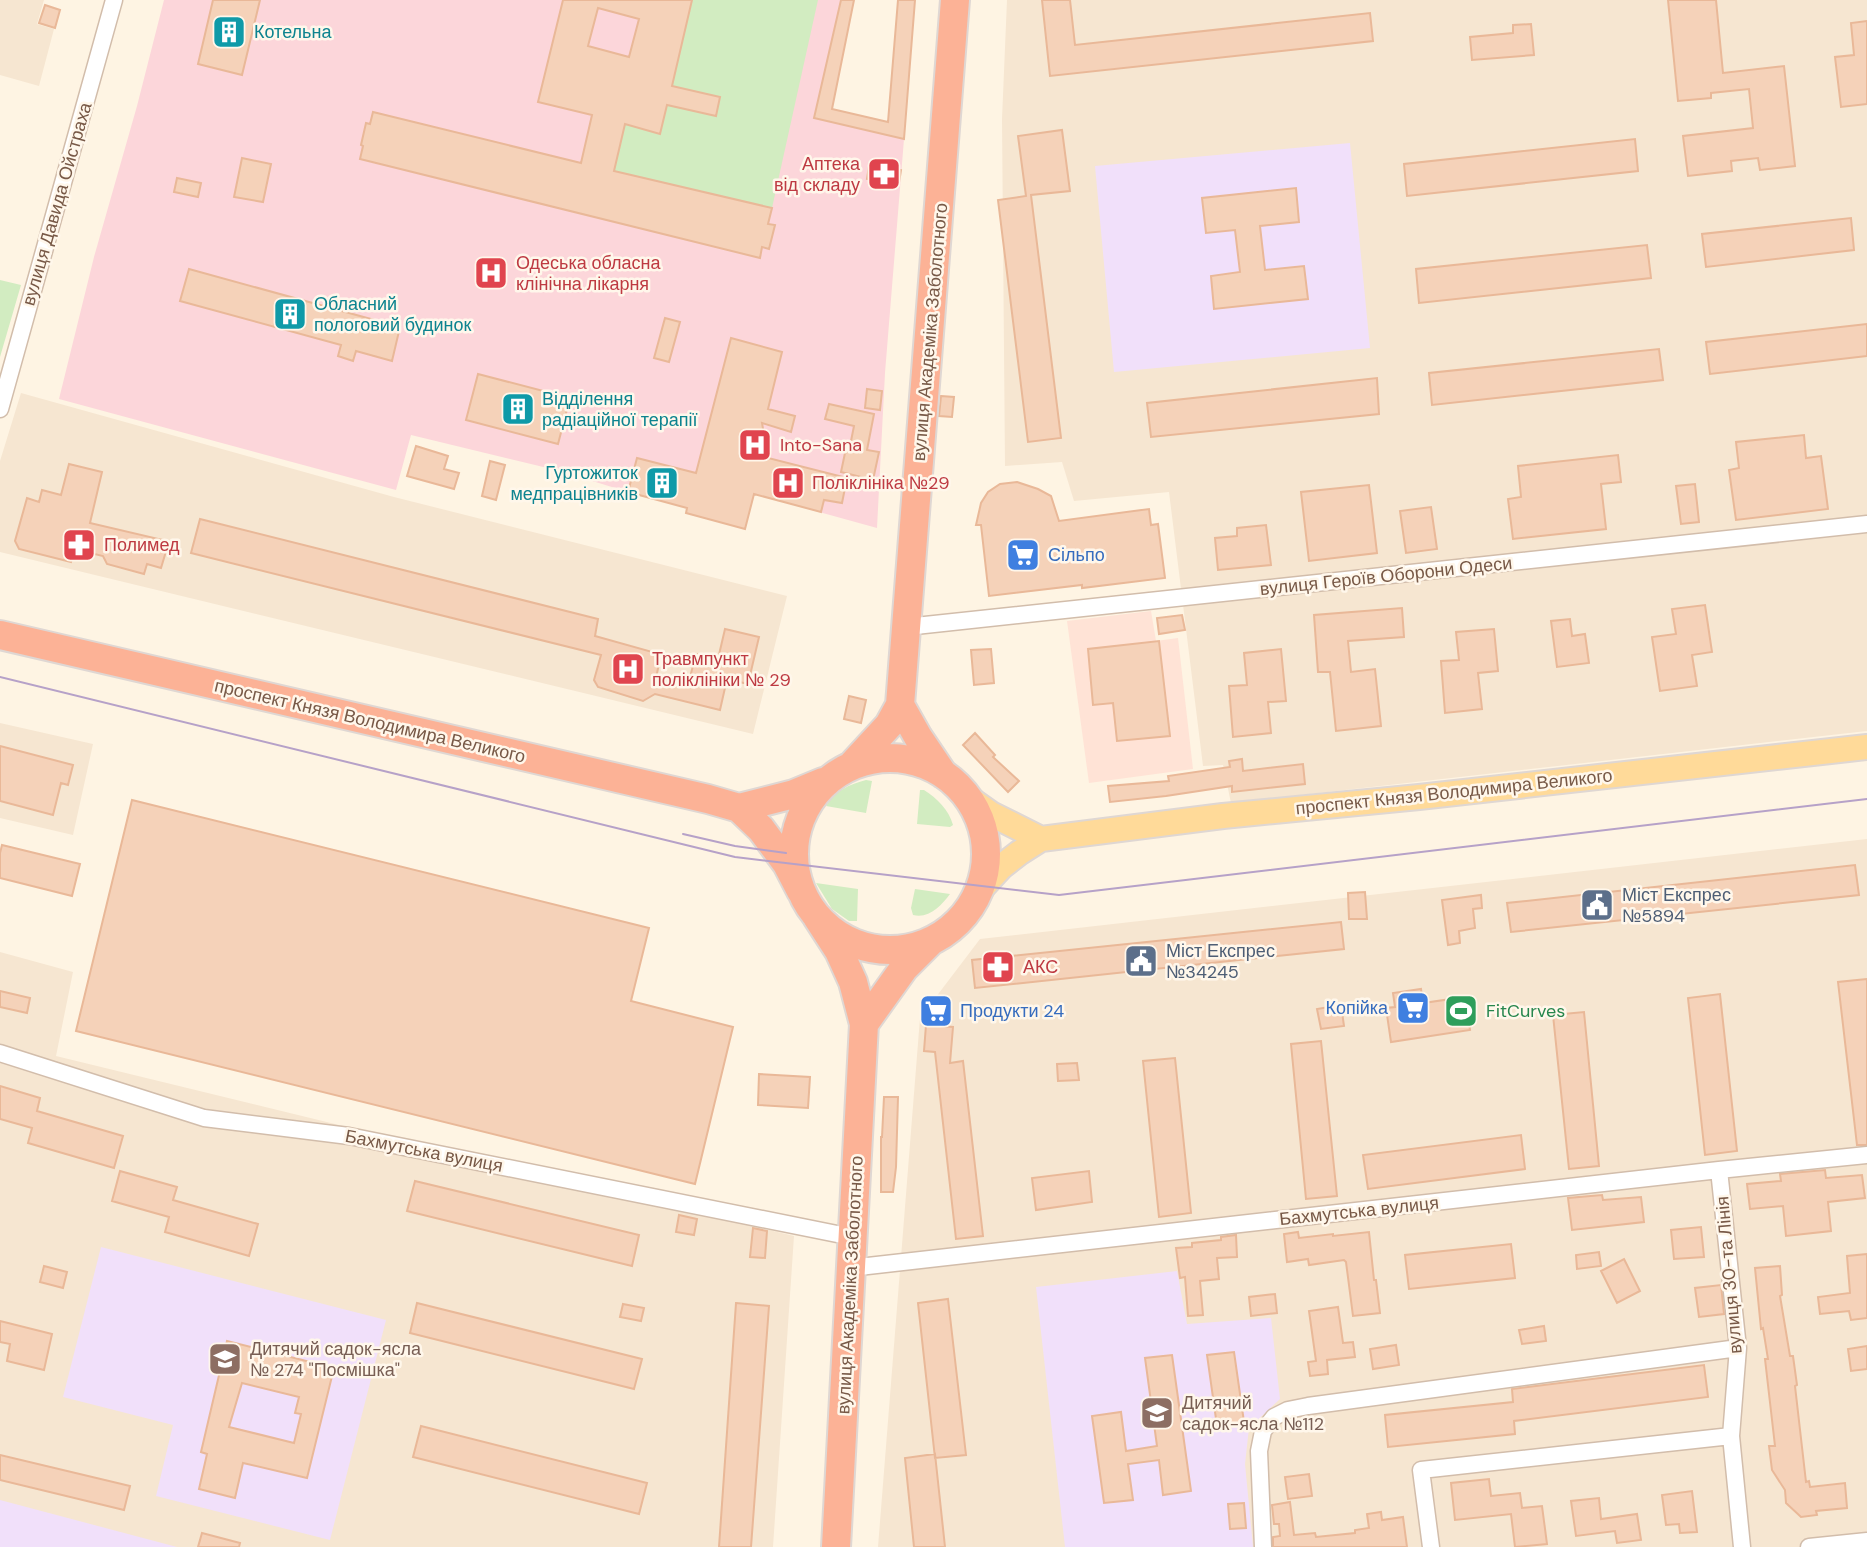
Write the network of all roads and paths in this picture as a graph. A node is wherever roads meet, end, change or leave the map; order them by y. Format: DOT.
graph roads {
  1 [pos="114,0"];
  2 [pos="955,0"];
  3 [pos="0,409"];
  4 [pos="1867,524"];
  5 [pos="906,627"];
  6 [pos="0,635"];
  7 [pos="900,705"];
  8 [pos="1867,747"];
  9 [pos="853,764"];
  10 [pos="943,774"];
  11 [pos="827,780"];
  12 [pos="967,797"];
  13 [pos="739,808"];
  14 [pos="1041,839"];
  15 [pos="801,891"];
  16 [pos="978,892"];
  17 [pos="817,917"];
  18 [pos="933,940"];
  19 [pos="864,1024"];
  20 [pos="0,1053"];
  21 [pos="1867,1155"];
  22 [pos="1719,1170"];
  23 [pos="852,1237"];
  24 [pos="850,1268"];
  25 [pos="1738,1348"];
  26 [pos="1731,1436"];
  27 [pos="1867,1541"];
  28 [pos="836,1547"];
  29 [pos="1263,1547"];
  30 [pos="1431,1547"];
  31 [pos="1742,1547"];
  32 [pos="1809,1547"];
  1 -- 3 [label="street, вулиця Давида Ойстраха"];
  2 -- 5 [label="highway, вулиця Академіка Заболотного"];
  4 -- 5 [label="street, вулиця Героїв Оборони Одеси"];
  5 -- 7 [label="highway, вулиця Академіка Заболотного"];
  6 -- 13 [label="highway, проспект Князя Володимира Великого"];
  7 -- 9 [label="highway"];
  7 -- 10 [label="highway"];
  8 -- 14 [label="main road, проспект Князя Володимира Великого"];
  9 -- 10 [label="highway"];
  9 -- 11 [label="highway"];
  10 -- 12 [label="highway"];
  11 -- 13 [label="highway"];
  11 -- 15 [label="highway"];
  12 -- 14 [label="main road"];
  12 -- 16 [label="highway"];
  13 -- 15 [label="highway, проспект Князя Володимира Великого"];
  14 -- 16 [label="main road, проспект Князя Володимира Великого"];
  15 -- 17 [label="highway"];
  16 -- 18 [label="highway"];
  17 -- 18 [label="highway"];
  17 -- 19 [label="highway, вулиця Академіка Заболотного"];
  18 -- 19 [label="highway"];
  19 -- 23 [label="highway, вулиця Академіка Заболотного"];
  20 -- 23 [label="street, Бахмутська вулиця"];
  21 -- 22 [label="street, Бахмутська вулиця"];
  22 -- 24 [label="street, Бахмутська вулиця"];
  22 -- 25 [label="street, вулиця 30-та Лінія"];
  23 -- 24 [label="highway, вулиця Академіка Заболотного"];
  24 -- 28 [label="highway, вулиця Академіка Заболотного"];
  25 -- 26 [label="street, вулиця 30-та Лінія"];
  25 -- 29 [label="street"];
  26 -- 30 [label="street"];
  26 -- 31 [label="street, вулиця 30-та Лінія"];
  27 -- 32 [label="street"];
}
